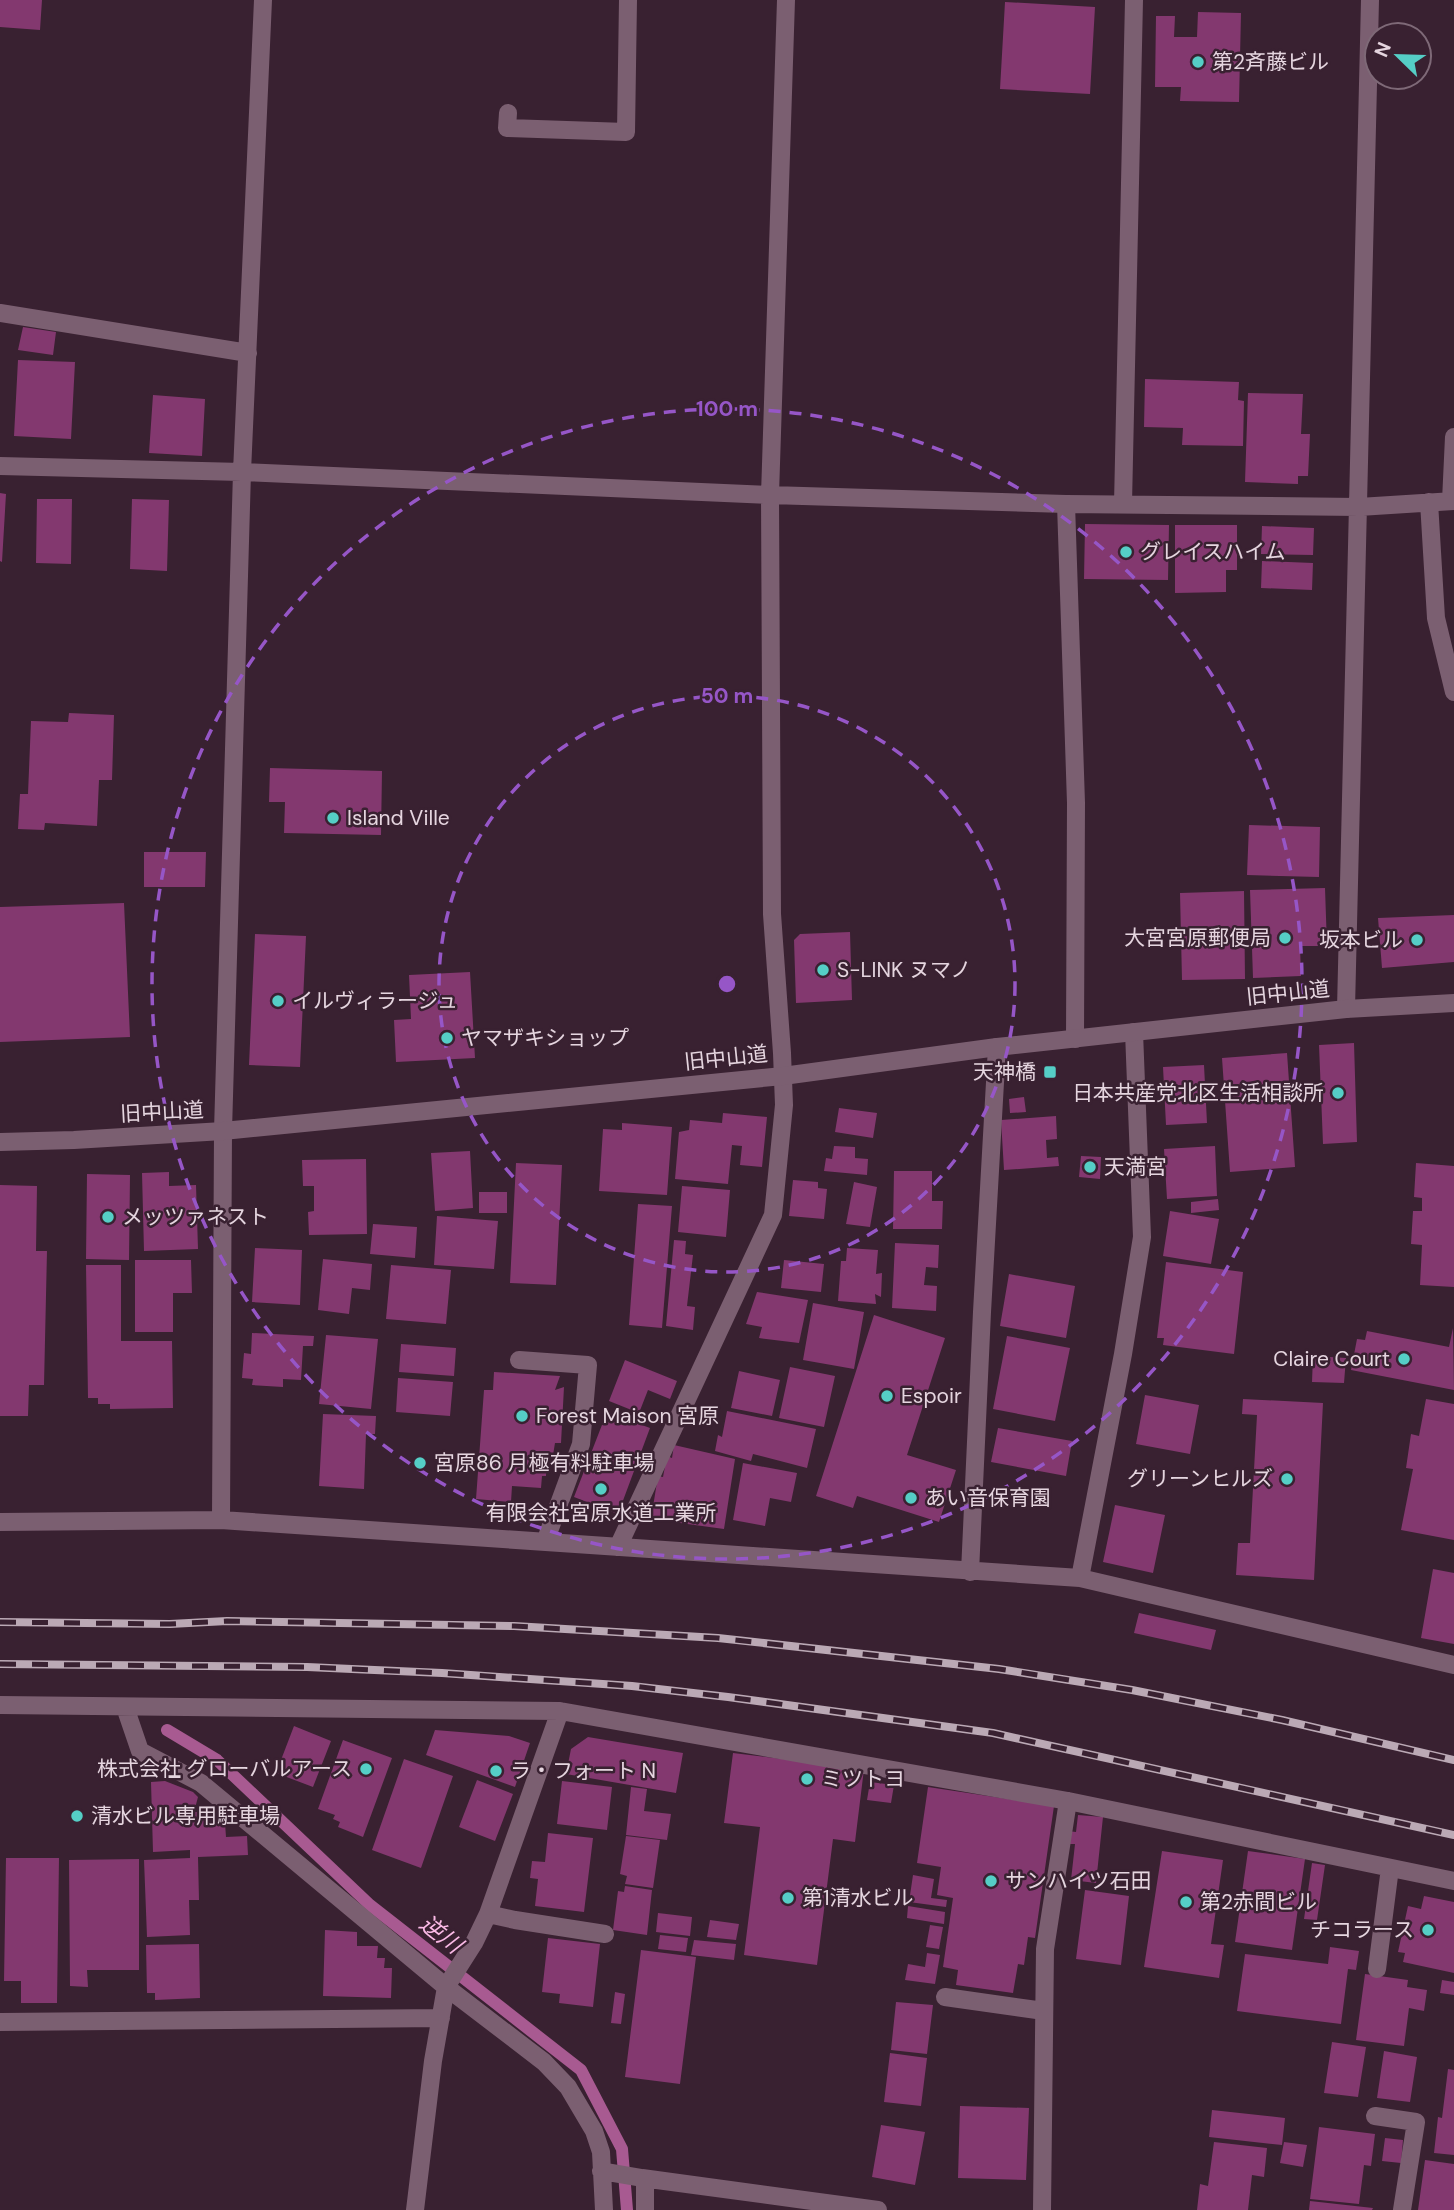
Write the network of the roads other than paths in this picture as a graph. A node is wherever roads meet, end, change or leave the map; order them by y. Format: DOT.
graph roads {
  1 [pos="263,0"];
  2 [pos="628,0"];
  3 [pos="786,0"];
  4 [pos="1134,0"];
  5 [pos="1370,0"];
  6 [pos="508,113"];
  7 [pos="0,313"];
  8 [pos="248,353"];
  9 [pos="1454,437"];
  10 [pos="0,466"];
  11 [pos="242,471"];
  12 [pos="770,495"];
  13 [pos="1453,501"];
  14 [pos="1429,502"];
  15 [pos="1066,504"];
  16 [pos="1123,504"];
  17 [pos="1359,507"];
  18 [pos="1454,692"];
  19 [pos="1454,1003"];
  20 [pos="1346,1009"];
  21 [pos="1134,1032"];
  22 [pos="1075,1040"];
  23 [pos="997,1047"];
  24 [pos="783,1076"];
  25 [pos="223,1132"];
  26 [pos="0,1142"];
  27 [pos="519,1360"];
  28 [pos="221,1520"];
  29 [pos="0,1522"];
  30 [pos="545,1542"];
  31 [pos="618,1547"];
  32 [pos="971,1572"];
  33 [pos="1080,1578"];
  34 [pos="1454,1665"];
  35 [pos="0,1705"];
  36 [pos="125,1707"];
  37 [pos="560,1711"];
  38 [pos="1068,1801"];
  39 [pos="1390,1868"];
  40 [pos="1454,1881"];
  41 [pos="488,1914"];
  42 [pos="605,1934"];
  43 [pos="1377,1969"];
  44 [pos="447,1985"];
  45 [pos="944,1997"];
  46 [pos="1044,2011"];
  47 [pos="441,2018"];
  48 [pos="0,2022"];
  49 [pos="1375,2116"];
  50 [pos="603,2171"];
  51 [pos="643,2178"];
  52 [pos="415,2210"];
  53 [pos="604,2210"];
  54 [pos="645,2210"];
  55 [pos="878,2210"];
  56 [pos="1042,2210"];
  57 [pos="1402,2210"];
  1 -- 8 [label="street"];
  2 -- 6 [label="street"];
  3 -- 12 [label="street"];
  4 -- 16 [label="street"];
  5 -- 17 [label="street"];
  7 -- 8 [label="street"];
  8 -- 11 [label="street"];
  9 -- 13 [label="street"];
  10 -- 11 [label="street"];
  11 -- 12 [label="street"];
  11 -- 25 [label="street"];
  12 -- 15 [label="street"];
  12 -- 24 [label="street"];
  13 -- 14 [label="street"];
  14 -- 17 [label="street"];
  14 -- 18 [label="street"];
  15 -- 16 [label="street"];
  15 -- 22 [label="street"];
  16 -- 17 [label="street"];
  17 -- 20 [label="street"];
  19 -- 20 [label="street, 旧中山道"];
  20 -- 21 [label="street, 旧中山道"];
  21 -- 22 [label="street, 旧中山道"];
  21 -- 33 [label="street"];
  22 -- 23 [label="street, 旧中山道"];
  23 -- 24 [label="street, 旧中山道"];
  23 -- 32 [label="street"];
  24 -- 25 [label="street, 旧中山道"];
  24 -- 31 [label="street"];
  25 -- 26 [label="street, 旧中山道"];
  25 -- 28 [label="street"];
  27 -- 30 [label="street"];
  28 -- 29 [label="street"];
  28 -- 30 [label="street"];
  30 -- 31 [label="street"];
  31 -- 32 [label="street"];
  32 -- 33 [label="street"];
  33 -- 34 [label="street"];
  35 -- 36 [label="street"];
  36 -- 37 [label="street"];
  36 -- 44 [label="street"];
  37 -- 38 [label="street"];
  37 -- 41 [label="street"];
  38 -- 39 [label="street"];
  38 -- 46 [label="street"];
  39 -- 40 [label="street"];
  39 -- 43 [label="street"];
  41 -- 42 [label="street"];
  41 -- 44 [label="street"];
  44 -- 47 [label="street"];
  44 -- 50 [label="street"];
  45 -- 46 [label="street"];
  46 -- 56 [label="street"];
  47 -- 48 [label="street"];
  47 -- 52 [label="street"];
  49 -- 57 [label="street"];
  50 -- 51 [label="street"];
  50 -- 53 [label="street"];
  51 -- 54 [label="street"];
  51 -- 55 [label="street"];
}
